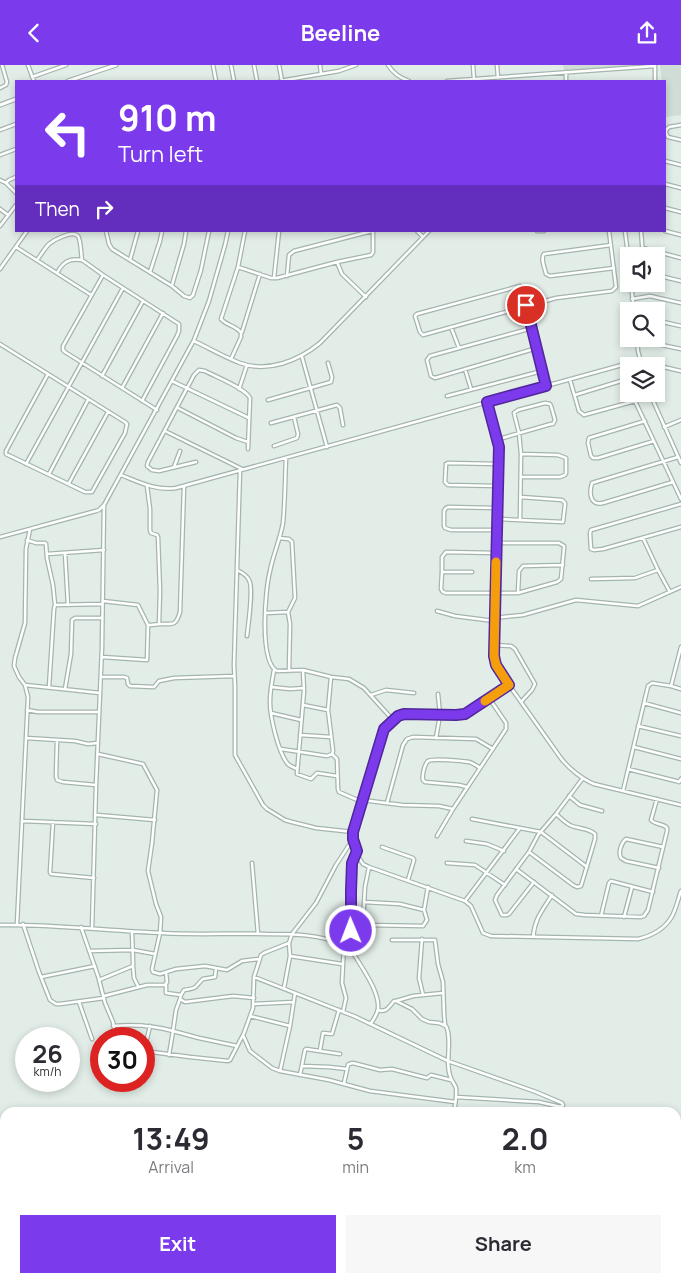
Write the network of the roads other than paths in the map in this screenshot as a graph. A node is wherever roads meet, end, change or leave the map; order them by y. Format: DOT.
graph roads {
  1 [pos="2,65"];
  2 [pos="28,65"];
  3 [pos="66,65"];
  4 [pos="116,65"];
  5 [pos="213,65"];
  6 [pos="231,65"];
  7 [pos="254,65"];
  8 [pos="279,65"];
  9 [pos="320,65"];
  10 [pos="356,65"];
  11 [pos="388,65"];
  12 [pos="473,65"];
  13 [pos="497,65"];
  14 [pos="639,66"];
  15 [pos="655,66"];
  16 [pos="566,72"];
  17 [pos="321,74"];
  18 [pos="32,77"];
  19 [pos="306,77"];
  20 [pos="510,77"];
  21 [pos="498,78"];
  22 [pos="474,79"];
  23 [pos="34,80"];
  24 [pos="71,80"];
  25 [pos="216,80"];
  26 [pos="234,80"];
  27 [pos="257,80"];
  28 [pos="281,80"];
  29 [pos="287,80"];
  30 [pos="405,80"];
  31 [pos="464,80"];
  32 [pos="566,80"];
  33 [pos="655,80"];
  34 [pos="0,88"];
  35 [pos="15,99"];
  36 [pos="0,105"];
  37 [pos="15,124"];
  38 [pos="681,125"];
  39 [pos="0,130"];
  40 [pos="681,140"];
  41 [pos="15,149"];
  42 [pos="0,155"];
  43 [pos="666,161"];
  44 [pos="681,165"];
  45 [pos="15,177"];
  46 [pos="0,179"];
  47 [pos="6,183"];
  48 [pos="666,185"];
  49 [pos="681,189"];
  50 [pos="15,192"];
  51 [pos="15,206"];
  52 [pos="666,208"];
  53 [pos="0,209"];
  54 [pos="681,212"];
  55 [pos="8,215"];
  56 [pos="0,226"];
  57 [pos="666,231"];
  58 [pos="26,232"];
  59 [pos="106,232"];
  60 [pos="138,232"];
  61 [pos="162,232"];
  62 [pos="186,232"];
  63 [pos="210,232"];
  64 [pos="228,232"];
  65 [pos="244,232"];
  66 [pos="279,232"];
  67 [pos="368,232"];
  68 [pos="372,232"];
  69 [pos="418,232"];
  70 [pos="428,232"];
  71 [pos="609,232"];
  72 [pos="625,232"];
  73 [pos="640,232"];
  74 [pos="681,235"];
  75 [pos="424,237"];
  76 [pos="611,245"];
  77 [pos="16,247"];
  78 [pos="627,247"];
  79 [pos="643,247"];
  80 [pos="665,254"];
  81 [pos="681,258"];
  82 [pos="37,260"];
  83 [pos="82,260"];
  84 [pos="130,260"];
  85 [pos="337,262"];
  86 [pos="238,267"];
  87 [pos="614,268"];
  88 [pos="0,269"];
  89 [pos="150,272"];
  90 [pos="57,273"];
  91 [pos="260,274"];
  92 [pos="103,275"];
  93 [pos="287,276"];
  94 [pos="665,277"];
  95 [pos="274,278"];
  96 [pos="681,281"];
  97 [pos="172,286"];
  98 [pos="123,288"];
  99 [pos="632,292"];
  100 [pos="91,295"];
  101 [pos="366,297"];
  102 [pos="632,299"];
  103 [pos="143,301"];
  104 [pos="632,302"];
  105 [pos="681,303"];
  106 [pos="526,305"];
  107 [pos="163,313"];
  108 [pos="665,323"];
  109 [pos="451,327"];
  110 [pos="532,327"];
  111 [pos="681,327"];
  112 [pos="242,333"];
  113 [pos="194,341"];
  114 [pos="0,344"];
  115 [pos="665,346"];
  116 [pos="460,348"];
  117 [pos="537,348"];
  118 [pos="681,349"];
  119 [pos="302,357"];
  120 [pos="231,359"];
  121 [pos="82,362"];
  122 [pos="328,363"];
  123 [pos="248,365"];
  124 [pos="620,366"];
  125 [pos="665,367"];
  126 [pos="465,369"];
  127 [pos="543,371"];
  128 [pos="681,371"];
  129 [pos="48,374"];
  130 [pos="102,375"];
  131 [pos="570,380"];
  132 [pos="172,381"];
  133 [pos="620,381"];
  134 [pos="546,386"];
  135 [pos="69,387"];
  136 [pos="122,388"];
  137 [pos="188,388"];
  138 [pos="310,388"];
  139 [pos="239,389"];
  140 [pos="471,390"];
  141 [pos="575,395"];
  142 [pos="447,396"];
  143 [pos="88,400"];
  144 [pos="268,400"];
  145 [pos="142,401"];
  146 [pos="487,402"];
  147 [pos="631,402"];
  148 [pos="636,402"];
  149 [pos="653,402"];
  150 [pos="178,408"];
  151 [pos="157,410"];
  152 [pos="316,410"];
  153 [pos="108,412"];
  154 [pos="294,417"];
  155 [pos="250,418"];
  156 [pos="681,420"];
  157 [pos="645,421"];
  158 [pos="271,423"];
  159 [pos="343,425"];
  160 [pos="664,427"];
  161 [pos="165,431"];
  162 [pos="519,433"];
  163 [pos="498,439"];
  164 [pos="654,441"];
  165 [pos="248,442"];
  166 [pos="274,446"];
  167 [pos="327,447"];
  168 [pos="248,449"];
  169 [pos="180,451"];
  170 [pos="521,454"];
  171 [pos="678,457"];
  172 [pos="286,458"];
  173 [pos="196,462"];
  174 [pos="664,462"];
  175 [pos="681,463"];
  176 [pos="26,464"];
  177 [pos="499,464"];
  178 [pos="174,467"];
  179 [pos="242,470"];
  180 [pos="49,474"];
  181 [pos="121,475"];
  182 [pos="521,477"];
  183 [pos="673,482"];
  184 [pos="69,483"];
  185 [pos="147,485"];
  186 [pos="498,485"];
  187 [pos="184,486"];
  188 [pos="521,497"];
  189 [pos="681,499"];
  190 [pos="681,504"];
  191 [pos="104,505"];
  192 [pos="498,508"];
  193 [pos="497,519"];
  194 [pos="520,520"];
  195 [pos="681,527"];
  196 [pos="30,529"];
  197 [pos="497,530"];
  198 [pos="0,537"];
  199 [pos="279,538"];
  200 [pos="643,538"];
  201 [pos="27,540"];
  202 [pos="497,543"];
  203 [pos="104,550"];
  204 [pos="65,553"];
  205 [pos="496,553"];
  206 [pos="47,554"];
  207 [pos="563,565"];
  208 [pos="237,570"];
  209 [pos="658,570"];
  210 [pos="442,572"];
  211 [pos="472,572"];
  212 [pos="591,579"];
  213 [pos="681,587"];
  214 [pos="670,592"];
  215 [pos="495,593"];
  216 [pos="518,593"];
  217 [pos="103,602"];
  218 [pos="55,605"];
  219 [pos="68,605"];
  220 [pos="437,611"];
  221 [pos="288,612"];
  222 [pos="266,613"];
  223 [pos="102,618"];
  224 [pos="494,619"];
  225 [pos="159,624"];
  226 [pos="148,625"];
  227 [pos="247,636"];
  228 [pos="494,645"];
  229 [pos="681,647"];
  230 [pos="102,657"];
  231 [pos="677,665"];
  232 [pos="681,666"];
  233 [pos="303,669"];
  234 [pos="274,670"];
  235 [pos="289,671"];
  236 [pos="234,676"];
  237 [pos="101,677"];
  238 [pos="331,677"];
  239 [pos="25,685"];
  240 [pos="509,685"];
  241 [pos="671,686"];
  242 [pos="49,687"];
  243 [pos="271,687"];
  244 [pos="304,688"];
  245 [pos="66,689"];
  246 [pos="681,689"];
  247 [pos="100,693"];
  248 [pos="414,693"];
  249 [pos="438,694"];
  250 [pos="371,695"];
  251 [pos="489,698"];
  252 [pos="521,702"];
  253 [pos="644,703"];
  254 [pos="303,705"];
  255 [pos="328,709"];
  256 [pos="27,710"];
  257 [pos="99,712"];
  258 [pos="271,713"];
  259 [pos="681,713"];
  260 [pos="440,715"];
  261 [pos="393,720"];
  262 [pos="301,721"];
  263 [pos="638,726"];
  264 [pos="300,735"];
  265 [pos="681,736"];
  266 [pos="332,737"];
  267 [pos="26,738"];
  268 [pos="436,738"];
  269 [pos="57,740"];
  270 [pos="98,743"];
  271 [pos="633,747"];
  272 [pos="281,749"];
  273 [pos="493,749"];
  274 [pos="299,751"];
  275 [pos="98,754"];
  276 [pos="332,754"];
  277 [pos="681,759"];
  278 [pos="480,768"];
  279 [pos="297,769"];
  280 [pos="628,769"];
  281 [pos="338,776"];
  282 [pos="583,778"];
  283 [pos="680,781"];
  284 [pos="96,785"];
  285 [pos="467,787"];
  286 [pos="623,791"];
  287 [pos="569,796"];
  288 [pos="656,799"];
  289 [pos="362,801"];
  290 [pos="387,803"];
  291 [pos="681,805"];
  292 [pos="453,809"];
  293 [pos="602,811"];
  294 [pos="556,814"];
  295 [pos="96,815"];
  296 [pos="472,819"];
  297 [pos="155,820"];
  298 [pos="22,821"];
  299 [pos="53,822"];
  300 [pos="96,824"];
  301 [pos="520,828"];
  302 [pos="353,832"];
  303 [pos="541,832"];
  304 [pos="437,836"];
  305 [pos="353,839"];
  306 [pos="466,841"];
  307 [pos="382,847"];
  308 [pos="663,847"];
  309 [pos="357,851"];
  310 [pos="504,851"];
  311 [pos="529,851"];
  312 [pos="252,863"];
  313 [pos="447,863"];
  314 [pos="369,867"];
  315 [pos="587,867"];
  316 [pos="516,869"];
  317 [pos="659,869"];
  318 [pos="487,872"];
  319 [pos="94,878"];
  320 [pos="408,880"];
  321 [pos="534,882"];
  322 [pos="505,885"];
  323 [pos="632,886"];
  324 [pos="428,887"];
  325 [pos="681,891"];
  326 [pos="653,892"];
  327 [pos="552,895"];
  328 [pos="465,901"];
  329 [pos="364,902"];
  330 [pos="424,910"];
  331 [pos="601,916"];
  332 [pos="624,917"];
  333 [pos="17,924"];
  334 [pos="23,924"];
  335 [pos="0,925"];
  336 [pos="81,927"];
  337 [pos="92,929"];
  338 [pos="132,932"];
  339 [pos="160,933"];
  340 [pos="258,934"];
  341 [pos="292,934"];
  342 [pos="533,937"];
  343 [pos="422,939"];
  344 [pos="392,940"];
  345 [pos="289,943"];
  346 [pos="344,945"];
  347 [pos="348,947"];
  348 [pos="133,950"];
  349 [pos="89,951"];
  350 [pos="155,954"];
  351 [pos="290,956"];
  352 [pos="259,959"];
  353 [pos="342,964"];
  354 [pos="132,966"];
  355 [pos="95,967"];
  356 [pos="216,968"];
  357 [pos="166,972"];
  358 [pos="41,977"];
  359 [pos="254,977"];
  360 [pos="99,980"];
  361 [pos="166,984"];
  362 [pos="138,987"];
  363 [pos="284,988"];
  364 [pos="296,993"];
  365 [pos="443,993"];
  366 [pos="181,995"];
  367 [pos="422,995"];
  368 [pos="104,997"];
  369 [pos="254,998"];
  370 [pos="180,999"];
  371 [pos="394,1001"];
  372 [pos="79,1002"];
  373 [pos="294,1002"];
  374 [pos="254,1004"];
  375 [pos="378,1010"];
  376 [pos="341,1011"];
  377 [pos="250,1016"];
  378 [pos="371,1023"];
  379 [pos="113,1026"];
  380 [pos="150,1026"];
  381 [pos="290,1026"];
  382 [pos="446,1026"];
  383 [pos="173,1031"];
  384 [pos="90,1033"];
  385 [pos="243,1035"];
  386 [pos="237,1046"];
  387 [pos="320,1051"];
  388 [pos="155,1053"];
  389 [pos="340,1054"];
  390 [pos="169,1055"];
  391 [pos="448,1061"];
  392 [pos="302,1066"];
  393 [pos="347,1069"];
  394 [pos="280,1071"];
  395 [pos="300,1075"];
  396 [pos="451,1080"];
  397 [pos="344,1083"];
  398 [pos="456,1097"];
  399 [pos="455,1102"];
  400 [pos="455,1107"];
  1 -- 34 [label="street"];
  2 -- 18 [label="street"];
  3 -- 18 [label="street"];
  4 -- 24 [label="street"];
  5 -- 25 [label="street"];
  6 -- 26 [label="street"];
  7 -- 27 [label="street"];
  8 -- 28 [label="street"];
  9 -- 17 [label="street"];
  10 -- 17 [label="street"];
  11 -- 30 [label="street"];
  12 -- 22 [label="street"];
  13 -- 21 [label="street"];
  14 -- 15 [label="street"];
  14 -- 16 [label="street"];
  15 -- 33 [label="street"];
  16 -- 20 [label="street"];
  16 -- 32 [label="street"];
  17 -- 19 [label="street"];
  18 -- 23 [label="street"];
  19 -- 29 [label="street"];
  20 -- 21 [label="street"];
  21 -- 22 [label="street"];
  22 -- 31 [label="street"];
  35 -- 36 [label="street"];
  37 -- 39 [label="street"];
  38 -- 40 [label="street"];
  41 -- 42 [label="street"];
  43 -- 44 [label="street"];
  45 -- 47 [label="street"];
  46 -- 47 [label="street"];
  47 -- 50 [label="street"];
  48 -- 49 [label="street"];
  51 -- 55 [label="street"];
  52 -- 54 [label="street"];
  53 -- 55 [label="street"];
  55 -- 56 [label="street"];
  57 -- 74 [label="street"];
  58 -- 77 [label="street"];
  59 -- 84 [label="street"];
  60 -- 84 [label="street"];
  61 -- 89 [label="street"];
  62 -- 97 [label="street"];
  63 -- 97 [label="street"];
  64 -- 113 [label="street"];
  65 -- 86 [label="street"];
  66 -- 95 [label="street"];
  67 -- 93 [label="street"];
  68 -- 85 [label="street"];
  69 -- 75 [label="street"];
  70 -- 75 [label="street"];
  71 -- 76 [label="street"];
  72 -- 78 [label="street"];
  73 -- 79 [label="street"];
  75 -- 101 [label="street"];
  76 -- 87 [label="street"];
  76 -- 87 [label="street"];
  77 -- 82 [label="street"];
  77 -- 88 [label="street"];
  80 -- 81 [label="street"];
  82 -- 83 [label="street"];
  82 -- 90 [label="street"];
  83 -- 90 [label="street"];
  83 -- 92 [label="street"];
  84 -- 89 [label="street"];
  85 -- 93 [label="street"];
  85 -- 101 [label="street"];
  86 -- 91 [label="street"];
  86 -- 112 [label="street"];
  87 -- 106 [label="street"];
  89 -- 97 [label="street"];
  90 -- 100 [label="street"];
  91 -- 95 [label="street"];
  91 -- 112 [label="street"];
  92 -- 98 [label="street"];
  92 -- 100 [label="street"];
  93 -- 95 [label="street"];
  94 -- 96 [label="street"];
  98 -- 103 [label="street"];
  98 -- 121 [label="street"];
  99 -- 102 [label="street"];
  100 -- 121 [label="street"];
  101 -- 119 [label="street"];
  102 -- 104 [label="street"];
  102 -- 105 [label="street"];
  103 -- 107 [label="street"];
  103 -- 130 [label="street"];
  106 -- 109 [label="street"];
  106 -- 109 [label="street"];
  106 -- 110 [label="street"];
  107 -- 136 [label="street"];
  107 -- 145 [label="street"];
  108 -- 111 [label="street"];
  109 -- 116 [label="street"];
  110 -- 116 [label="street"];
  110 -- 117 [label="street"];
  112 -- 120 [label="street"];
  113 -- 120 [label="street"];
  113 -- 132 [label="street"];
  114 -- 129 [label="street"];
  115 -- 118 [label="street"];
  116 -- 126 [label="street"];
  117 -- 126 [label="street"];
  117 -- 127 [label="street"];
  119 -- 123 [label="street"];
  119 -- 138 [label="street"];
  120 -- 123 [label="street"];
  121 -- 130 [label="street"];
  121 -- 135 [label="street"];
  122 -- 138 [label="street"];
  123 -- 139 [label="street"];
  124 -- 131 [label="street"];
  125 -- 128 [label="street"];
  126 -- 140 [label="street"];
  127 -- 134 [label="street"];
  127 -- 140 [label="street"];
  129 -- 135 [label="street"];
  129 -- 176 [label="street"];
  130 -- 136 [label="street"];
  131 -- 134 [label="street"];
  131 -- 141 [label="street"];
  132 -- 137 [label="street"];
  132 -- 151 [label="street"];
  133 -- 141 [label="street"];
  134 -- 146 [label="street"];
  135 -- 143 [label="street"];
  135 -- 176 [label="street"];
  136 -- 145 [label="street"];
  137 -- 139 [label="street"];
  137 -- 150 [label="street"];
  137 -- 155 [label="street"];
  138 -- 144 [label="street"];
  138 -- 152 [label="street"];
  139 -- 155 [label="street"];
  140 -- 142 [label="street"];
  141 -- 147 [label="street"];
  143 -- 153 [label="street"];
  143 -- 180 [label="street"];
  145 -- 151 [label="street"];
  146 -- 163 [label="street"];
  146 -- 167 [label="street"];
  148 -- 157 [label="street"];
  149 -- 160 [label="street"];
  150 -- 161 [label="street"];
  150 -- 165 [label="street"];
  151 -- 181 [label="street"];
  152 -- 154 [label="street"];
  152 -- 159 [label="street"];
  152 -- 167 [label="street"];
  153 -- 184 [label="street"];
  153 -- 184 [label="street"];
  154 -- 158 [label="street"];
  154 -- 166 [label="street"];
  155 -- 165 [label="street"];
  156 -- 160 [label="street"];
  157 -- 164 [label="street"];
  157 -- 164 [label="street"];
  160 -- 171 [label="street"];
  161 -- 178 [label="street"];
  161 -- 179 [label="street"];
  162 -- 162 [label="street"];
  162 -- 163 [label="street"];
  162 -- 170 [label="street"];
  163 -- 177 [label="street"];
  164 -- 174 [label="street"];
  165 -- 168 [label="street"];
  167 -- 172 [label="street"];
  169 -- 178 [label="street"];
  170 -- 182 [label="street"];
  170 -- 182 [label="street"];
  171 -- 174 [label="street"];
  171 -- 175 [label="street"];
  172 -- 179 [label="street"];
  172 -- 199 [label="street"];
  173 -- 178 [label="street"];
  174 -- 183 [label="street"];
  174 -- 183 [label="street"];
  176 -- 180 [label="street"];
  177 -- 186 [label="street"];
  177 -- 186 [label="street"];
  179 -- 187 [label="street"];
  179 -- 208 [label="street"];
  180 -- 184 [label="street"];
  181 -- 185 [label="street"];
  181 -- 191 [label="street"];
  182 -- 188 [label="street"];
  183 -- 189 [label="street"];
  185 -- 187 [label="street"];
  185 -- 225 [label="street"];
  186 -- 192 [label="street"];
  187 -- 225 [label="street"];
  188 -- 194 [label="street"];
  188 -- 194 [label="street"];
  190 -- 200 [label="street"];
  191 -- 196 [label="street"];
  191 -- 203 [label="street"];
  192 -- 193 [label="street"];
  192 -- 197 [label="street"];
  193 -- 194 [label="street"];
  193 -- 197 [label="street"];
  195 -- 200 [label="street"];
  196 -- 198 [label="street"];
  196 -- 201 [label="street"];
  197 -- 202 [label="street"];
  199 -- 221 [label="street"];
  199 -- 222 [label="street"];
  200 -- 209 [label="street"];
  201 -- 206 [label="street"];
  201 -- 239 [label="street"];
  202 -- 205 [label="street"];
  202 -- 207 [label="street"];
  203 -- 204 [label="street"];
  203 -- 217 [label="street"];
  204 -- 206 [label="street"];
  204 -- 219 [label="street"];
  205 -- 210 [label="street"];
  205 -- 215 [label="street"];
  206 -- 218 [label="street"];
  207 -- 216 [label="street"];
  207 -- 216 [label="street"];
  208 -- 227 [label="street"];
  208 -- 236 [label="street"];
  209 -- 212 [label="street"];
  209 -- 214 [label="street"];
  210 -- 211 [label="street"];
  210 -- 215 [label="street"];
  213 -- 214 [label="street"];
  214 -- 224 [label="street"];
  215 -- 216 [label="street"];
  215 -- 224 [label="street"];
  217 -- 219 [label="street"];
  217 -- 223 [label="street"];
  217 -- 226 [label="street"];
  218 -- 219 [label="street"];
  218 -- 242 [label="street"];
  220 -- 224 [label="street"];
  221 -- 222 [label="street"];
  221 -- 235 [label="street"];
  222 -- 234 [label="street"];
  223 -- 230 [label="street"];
  223 -- 245 [label="street"];
  224 -- 228 [label="street"];
  225 -- 226 [label="street"];
  226 -- 230 [label="street"];
  228 -- 240 [label="street"];
  228 -- 252 [label="street"];
  229 -- 231 [label="street"];
  230 -- 237 [label="street"];
  231 -- 232 [label="street"];
  231 -- 241 [label="street"];
  233 -- 235 [label="street"];
  233 -- 238 [label="street"];
  233 -- 244 [label="street"];
  234 -- 235 [label="street"];
  234 -- 243 [label="street"];
  236 -- 237 [label="street"];
  236 -- 302 [label="street"];
  237 -- 247 [label="street"];
  238 -- 250 [label="street"];
  238 -- 255 [label="street"];
  239 -- 242 [label="street"];
  239 -- 256 [label="street"];
  240 -- 251 [label="street"];
  240 -- 252 [label="street"];
  241 -- 246 [label="street"];
  241 -- 253 [label="street"];
  242 -- 245 [label="street"];
  243 -- 244 [label="street"];
  243 -- 258 [label="street"];
  244 -- 254 [label="street"];
  245 -- 247 [label="street"];
  247 -- 257 [label="street"];
  248 -- 250 [label="street"];
  249 -- 260 [label="street"];
  250 -- 261 [label="street"];
  251 -- 260 [label="street"];
  251 -- 273 [label="street"];
  252 -- 282 [label="street"];
  253 -- 259 [label="street"];
  253 -- 263 [label="street"];
  254 -- 255 [label="street"];
  254 -- 262 [label="street"];
  255 -- 266 [label="street"];
  256 -- 257 [label="street"];
  256 -- 267 [label="street"];
  257 -- 270 [label="street"];
  258 -- 262 [label="street"];
  258 -- 272 [label="street"];
  260 -- 261 [label="street"];
  260 -- 268 [label="street"];
  261 -- 289 [label="street"];
  262 -- 264 [label="street"];
  263 -- 265 [label="street"];
  263 -- 271 [label="street"];
  264 -- 266 [label="street"];
  264 -- 274 [label="street"];
  266 -- 276 [label="street"];
  267 -- 269 [label="street"];
  267 -- 298 [label="street"];
  268 -- 273 [label="street"];
  268 -- 290 [label="street"];
  269 -- 270 [label="street"];
  269 -- 284 [label="street"];
  270 -- 275 [label="street"];
  271 -- 277 [label="street"];
  271 -- 280 [label="street"];
  272 -- 274 [label="street"];
  272 -- 279 [label="street"];
  273 -- 278 [label="street"];
  274 -- 276 [label="street"];
  274 -- 279 [label="street"];
  275 -- 284 [label="street"];
  275 -- 297 [label="street"];
  276 -- 281 [label="street"];
  278 -- 285 [label="street"];
  278 -- 285 [label="street"];
  279 -- 281 [label="street"];
  280 -- 283 [label="street"];
  280 -- 286 [label="street"];
  281 -- 289 [label="street"];
  282 -- 286 [label="street"];
  282 -- 287 [label="street"];
  284 -- 295 [label="street"];
  285 -- 292 [label="street"];
  286 -- 288 [label="street"];
  287 -- 293 [label="street"];
  287 -- 294 [label="street"];
  288 -- 291 [label="street"];
  288 -- 308 [label="street"];
  289 -- 290 [label="street"];
  289 -- 302 [label="street"];
  290 -- 292 [label="street"];
  292 -- 304 [label="street"];
  294 -- 303 [label="street"];
  294 -- 315 [label="street"];
  295 -- 297 [label="street"];
  295 -- 300 [label="street"];
  296 -- 301 [label="street"];
  297 -- 339 [label="street"];
  298 -- 299 [label="street"];
  298 -- 333 [label="street"];
  299 -- 300 [label="street"];
  299 -- 319 [label="street"];
  300 -- 319 [label="street"];
  301 -- 303 [label="street"];
  301 -- 310 [label="street"];
  302 -- 305 [label="street"];
  303 -- 311 [label="street"];
  303 -- 315 [label="street"];
  305 -- 309 [label="street"];
  305 -- 341 [label="street"];
  306 -- 310 [label="street"];
  307 -- 320 [label="street"];
  308 -- 317 [label="street"];
  308 -- 317 [label="street"];
  309 -- 314 [label="street"];
  309 -- 347 [label="street"];
  310 -- 318 [label="street"];
  311 -- 315 [label="street"];
  311 -- 316 [label="street"];
  312 -- 340 [label="street"];
  313 -- 318 [label="street"];
  314 -- 320 [label="street"];
  314 -- 329 [label="street"];
  316 -- 321 [label="street"];
  316 -- 322 [label="street"];
  317 -- 326 [label="street"];
  318 -- 322 [label="street"];
  318 -- 328 [label="street"];
  319 -- 337 [label="street"];
  320 -- 324 [label="street"];
  321 -- 322 [label="street"];
  321 -- 327 [label="street"];
  323 -- 326 [label="street"];
  323 -- 331 [label="street"];
  323 -- 332 [label="street"];
  324 -- 328 [label="street"];
  324 -- 330 [label="street"];
  325 -- 342 [label="street"];
  326 -- 332 [label="street"];
  327 -- 331 [label="street"];
  327 -- 342 [label="street"];
  328 -- 342 [label="street"];
  329 -- 330 [label="street"];
  329 -- 330 [label="street"];
  331 -- 332 [label="street"];
  333 -- 334 [label="street"];
  333 -- 335 [label="street"];
  334 -- 336 [label="street"];
  334 -- 358 [label="street"];
  336 -- 337 [label="street"];
  336 -- 349 [label="street"];
  337 -- 338 [label="street"];
  338 -- 339 [label="street"];
  338 -- 348 [label="street"];
  339 -- 340 [label="street"];
  339 -- 350 [label="street"];
  340 -- 341 [label="street"];
  341 -- 345 [label="street"];
  341 -- 346 [label="street"];
  343 -- 344 [label="street"];
  343 -- 365 [label="street"];
  343 -- 367 [label="street"];
  345 -- 351 [label="street"];
  345 -- 352 [label="street"];
  346 -- 347 [label="street"];
  346 -- 353 [label="street"];
  347 -- 375 [label="street"];
  348 -- 349 [label="street"];
  348 -- 350 [label="street"];
  348 -- 354 [label="street"];
  349 -- 355 [label="street"];
  350 -- 357 [label="street"];
  351 -- 353 [label="street"];
  351 -- 363 [label="street"];
  352 -- 356 [label="street"];
  352 -- 359 [label="street"];
  353 -- 376 [label="street"];
  354 -- 360 [label="street"];
  354 -- 362 [label="street"];
  355 -- 358 [label="street"];
  355 -- 360 [label="street"];
  356 -- 357 [label="street"];
  356 -- 366 [label="street"];
  357 -- 361 [label="street"];
  358 -- 372 [label="street"];
  359 -- 363 [label="street"];
  359 -- 369 [label="street"];
  360 -- 368 [label="street"];
  361 -- 362 [label="street"];
  361 -- 366 [label="street"];
  362 -- 368 [label="street"];
  363 -- 364 [label="street"];
  364 -- 373 [label="street"];
  364 -- 376 [label="street"];
  365 -- 367 [label="street"];
  365 -- 382 [label="street"];
  366 -- 370 [label="street"];
  367 -- 371 [label="street"];
  368 -- 372 [label="street"];
  368 -- 379 [label="street"];
  369 -- 370 [label="street"];
  369 -- 374 [label="street"];
  370 -- 383 [label="street"];
  371 -- 375 [label="street"];
  371 -- 382 [label="street"];
  372 -- 384 [label="street"];
  373 -- 374 [label="street"];
  373 -- 381 [label="street"];
  374 -- 377 [label="street"];
  375 -- 378 [label="street"];
  376 -- 378 [label="street"];
  376 -- 387 [label="street"];
  377 -- 381 [label="street"];
  377 -- 385 [label="street"];
  378 -- 391 [label="street"];
  379 -- 380 [label="street"];
  380 -- 383 [label="street"];
  381 -- 394 [label="street"];
  382 -- 391 [label="street"];
  383 -- 386 [label="street"];
  383 -- 390 [label="street"];
  385 -- 386 [label="street"];
  385 -- 394 [label="street"];
  386 -- 390 [label="street"];
  387 -- 389 [label="street"];
  387 -- 392 [label="street"];
  388 -- 390 [label="street"];
  391 -- 396 [label="street"];
  391 -- 398 [label="street"];
  392 -- 393 [label="street"];
  392 -- 395 [label="street"];
  393 -- 396 [label="street"];
  393 -- 397 [label="street"];
  394 -- 395 [label="street"];
  395 -- 397 [label="street"];
  396 -- 398 [label="street"];
  397 -- 399 [label="street"];
  398 -- 399 [label="street"];
  399 -- 400 [label="street"];
}
